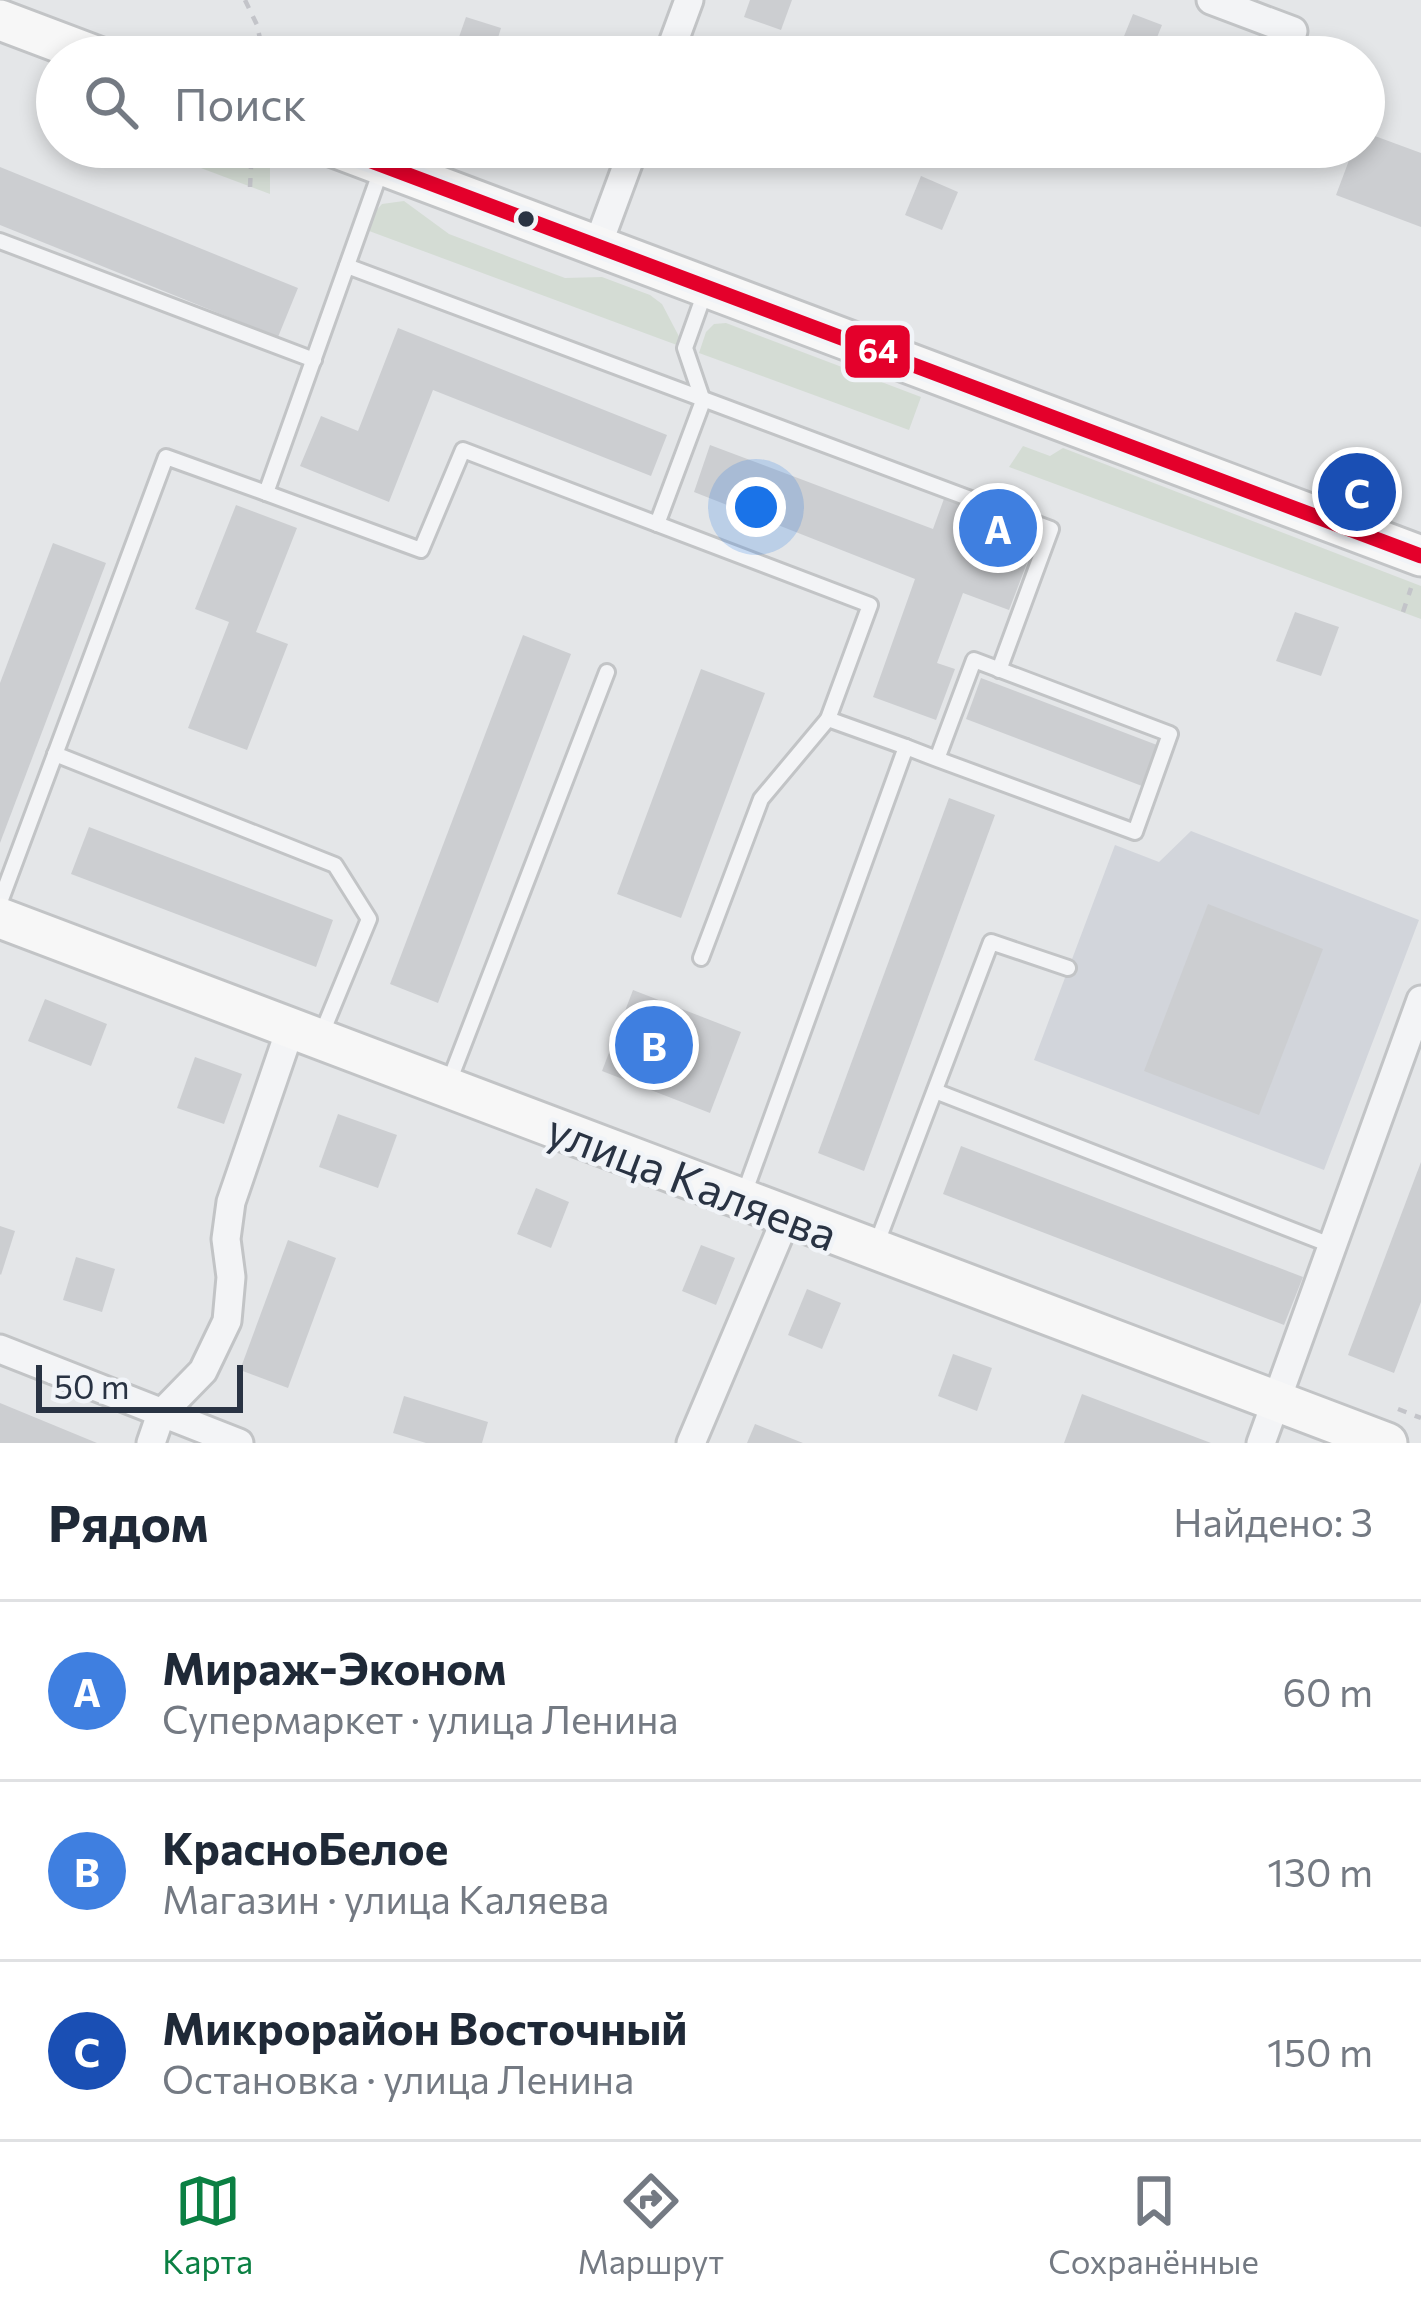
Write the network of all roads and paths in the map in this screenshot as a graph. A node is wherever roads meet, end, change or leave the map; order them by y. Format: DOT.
graph roads {
  1 [pos="689,0"];
  2 [pos="1211,0"];
  3 [pos="246,1"];
  4 [pos="0,20"];
  5 [pos="1293,31"];
  6 [pos="42,36"];
  7 [pos="257,36"];
  8 [pos="676,36"];
  9 [pos="251,168"];
  10 [pos="382,168"];
  11 [pos="391,168"];
  12 [pos="626,168"];
  13 [pos="250,187"];
  14 [pos="0,242"];
  15 [pos="597,247"];
  16 [pos="347,266"];
  17 [pos="706,289"];
  18 [pos="314,360"];
  19 [pos="703,400"];
  20 [pos="266,493"];
  21 [pos="657,524"];
  22 [pos="1417,569"];
  23 [pos="1403,612"];
  24 [pos="999,670"];
  25 [pos="607,672"];
  26 [pos="828,718"];
  27 [pos="906,747"];
  28 [pos="56,754"];
  29 [pos="938,759"];
  30 [pos="0,902"];
  31 [pos="0,919"];
  32 [pos="700,958"];
  33 [pos="1068,968"];
  34 [pos="1421,1000"];
  35 [pos="306,1032"];
  36 [pos="448,1087"];
  37 [pos="934,1091"];
  38 [pos="742,1199"];
  39 [pos="788,1216"];
  40 [pos="1333,1246"];
  41 [pos="874,1249"];
  42 [pos="0,1349"];
  43 [pos="1277,1400"];
  44 [pos="161,1414"];
  45 [pos="151,1443"];
  46 [pos="238,1443"];
  47 [pos="692,1443"];
  48 [pos="1261,1443"];
  49 [pos="1387,1443"];
  1 -- 8 [label="street"];
  2 -- 5 [label="street"];
  3 -- 7 [label="path"];
  4 -- 6 [label="street"];
  9 -- 13 [label="path"];
  10 -- 16 [label="lane"];
  11 -- 15 [label="street"];
  12 -- 15 [label="street"];
  14 -- 18 [label="lane"];
  15 -- 17 [label="street"];
  16 -- 18 [label="lane"];
  16 -- 19 [label="lane"];
  17 -- 19 [label="lane"];
  17 -- 22 [label="street"];
  18 -- 20 [label="lane"];
  19 -- 21 [label="lane"];
  19 -- 24 [label="lane"];
  20 -- 21 [label="lane"];
  20 -- 28 [label="lane"];
  21 -- 26 [label="lane"];
  22 -- 23 [label="path"];
  24 -- 29 [label="lane"];
  24 -- 29 [label="lane"];
  25 -- 36 [label="lane"];
  26 -- 27 [label="lane"];
  26 -- 32 [label="lane"];
  27 -- 29 [label="lane"];
  27 -- 38 [label="lane"];
  28 -- 30 [label="lane"];
  28 -- 35 [label="lane"];
  31 -- 35 [label="street, улица Каляева"];
  33 -- 37 [label="lane"];
  34 -- 40 [label="street"];
  35 -- 36 [label="street, улица Каляева"];
  35 -- 44 [label="street"];
  36 -- 38 [label="street, улица Каляева"];
  37 -- 40 [label="lane"];
  37 -- 41 [label="lane"];
  38 -- 39 [label="street, улица Каляева"];
  39 -- 41 [label="street, улица Каляева"];
  39 -- 47 [label="street"];
  40 -- 43 [label="street"];
  41 -- 43 [label="street, улица Каляева"];
  42 -- 44 [label="street"];
  43 -- 48 [label="street"];
  43 -- 49 [label="street, улица Каляева"];
  44 -- 45 [label="street"];
  44 -- 46 [label="street"];
}
